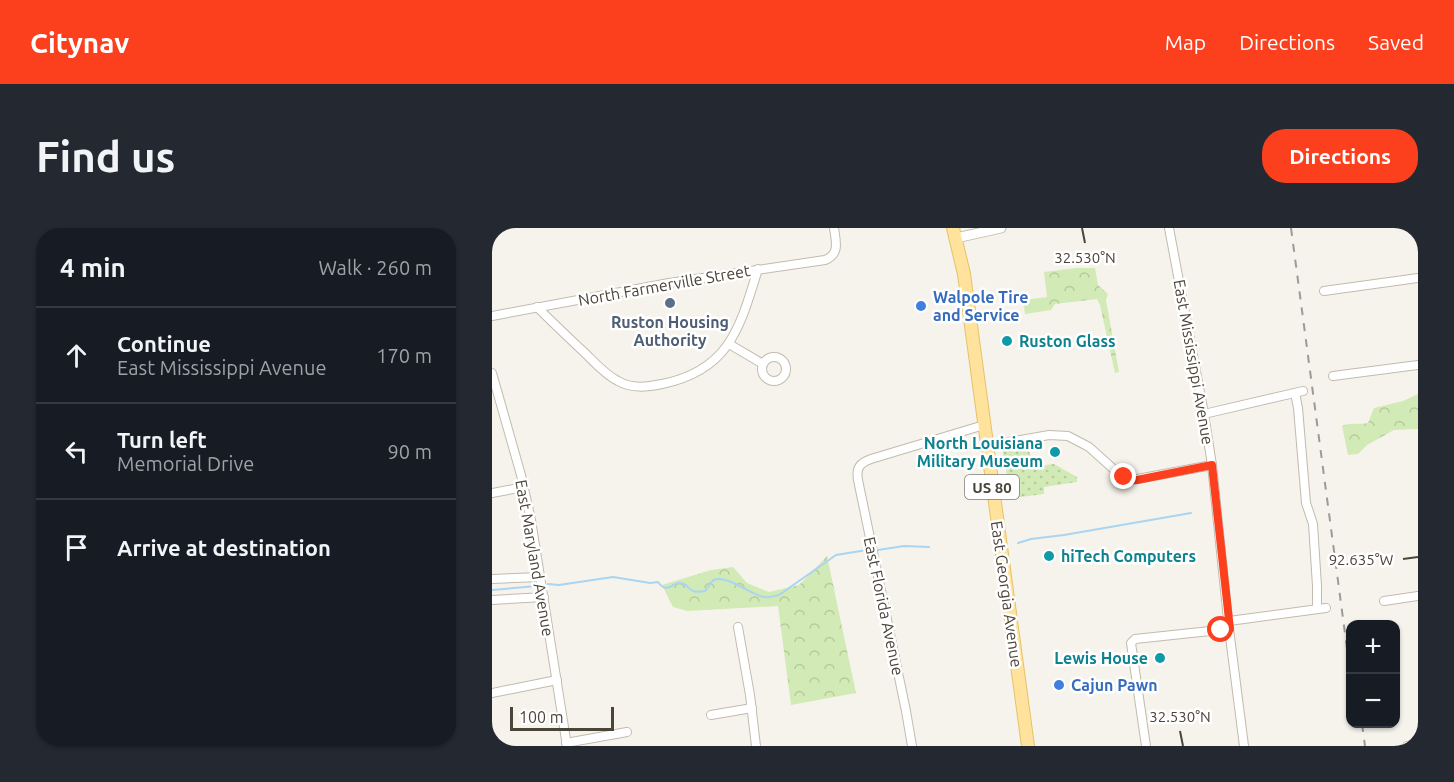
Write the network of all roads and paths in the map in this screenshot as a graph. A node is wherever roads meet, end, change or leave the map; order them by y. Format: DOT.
graph roads {
  1 [pos="834,228"];
  2 [pos="1169,228"];
  3 [pos="999,229"];
  4 [pos="957,231"];
  5 [pos="758,269"];
  6 [pos="1418,278"];
  7 [pos="1324,291"];
  8 [pos="537,307"];
  9 [pos="492,316"];
  10 [pos="729,344"];
  11 [pos="763,364"];
  12 [pos="1418,365"];
  13 [pos="492,373"];
  14 [pos="1333,376"];
  15 [pos="1204,414"];
  16 [pos="984,425"];
  17 [pos="986,446"];
  18 [pos="1212,465"];
  19 [pos="524,487"];
  20 [pos="492,493"];
  21 [pos="541,577"];
  22 [pos="492,579"];
  23 [pos="1418,596"];
  24 [pos="544,597"];
  25 [pos="492,600"];
  26 [pos="1384,601"];
  27 [pos="1229,625"];
  28 [pos="738,627"];
  29 [pos="557,680"];
  30 [pos="492,693"];
  31 [pos="752,708"];
  32 [pos="711,715"];
  33 [pos="627,732"];
  34 [pos="566,744"];
  35 [pos="1418,745"];
  36 [pos="756,746"];
  37 [pos="912,746"];
  38 [pos="1028,746"];
  39 [pos="1146,746"];
  40 [pos="1244,746"];
  41 [pos="1409,746"];
  1 -- 5 [label="street, North Farmerville Street"];
  2 -- 15 [label="street, East Mississippi Avenue"];
  3 -- 4 [label="street"];
  4 -- 16 [label="main road, East Georgia Avenue / US 80"];
  5 -- 8 [label="street, North Farmerville Street"];
  5 -- 10 [label="street"];
  6 -- 7 [label="street"];
  8 -- 9 [label="street, North Farmerville Street"];
  8 -- 10 [label="street"];
  10 -- 11 [label="street"];
  12 -- 14 [label="street"];
  13 -- 19 [label="street, East Maryland Avenue"];
  15 -- 18 [label="street, East Mississippi Avenue"];
  15 -- 27 [label="street"];
  16 -- 17 [label="main road, East Georgia Avenue / US 80"];
  16 -- 37 [label="street, East Florida Avenue"];
  17 -- 18 [label="street"];
  17 -- 38 [label="main road, East Georgia Avenue / US 80"];
  18 -- 27 [label="street, East Mississippi Avenue"];
  19 -- 20 [label="street"];
  19 -- 21 [label="street, East Maryland Avenue"];
  21 -- 22 [label="street"];
  21 -- 24 [label="street, East Maryland Avenue"];
  23 -- 26 [label="street"];
  24 -- 25 [label="street"];
  24 -- 29 [label="street, East Maryland Avenue"];
  27 -- 39 [label="street"];
  27 -- 40 [label="street, East Mississippi Avenue"];
  28 -- 31 [label="street"];
  29 -- 30 [label="street"];
  29 -- 34 [label="street, East Maryland Avenue"];
  31 -- 32 [label="street"];
  31 -- 36 [label="street"];
  33 -- 34 [label="street"];
  35 -- 41 [label="street"];
}
